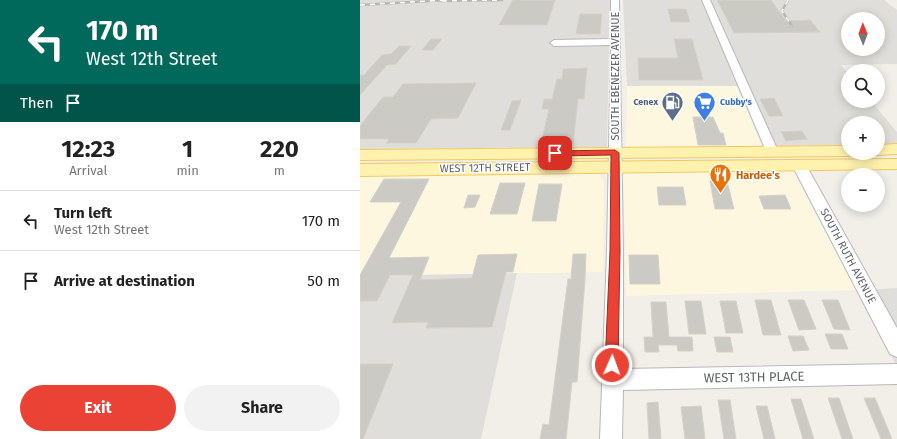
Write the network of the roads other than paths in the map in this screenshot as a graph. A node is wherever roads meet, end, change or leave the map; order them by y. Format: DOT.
graph roads {
  1 [pos="615,0"];
  2 [pos="706,0"];
  3 [pos="615,42"];
  4 [pos="554,43"];
  5 [pos="897,149"];
  6 [pos="885,150"];
  7 [pos="772,151"];
  8 [pos="841,151"];
  9 [pos="360,155"];
  10 [pos="615,160"];
  11 [pos="897,164"];
  12 [pos="799,165"];
  13 [pos="360,170"];
  14 [pos="897,348"];
  15 [pos="897,374"];
  16 [pos="611,380"];
  17 [pos="611,439"];
  1 -- 3 [label="street, SOUTH EBENEZER AVENUE"];
  2 -- 7 [label="street"];
  3 -- 4 [label="street"];
  3 -- 10 [label="street, SOUTH EBENEZER AVENUE"];
  5 -- 6 [label="main road"];
  7 -- 8 [label="main road, WEST 12TH STREET"];
  7 -- 10 [label="main road, WEST 12TH STREET"];
  9 -- 10 [label="main road, WEST 12TH STREET"];
  10 -- 12 [label="main road, WEST 12TH STREET"];
  10 -- 13 [label="main road, WEST 12TH STREET"];
  10 -- 16 [label="street, SOUTH EBENEZER AVENUE"];
  11 -- 12 [label="main road, WEST 12TH STREET"];
  12 -- 14 [label="street, SOUTH RUTH AVENUE"];
  15 -- 16 [label="street, WEST 13TH PLACE"];
  16 -- 17 [label="street, SOUTH EBENEZER AVENUE"];
}
